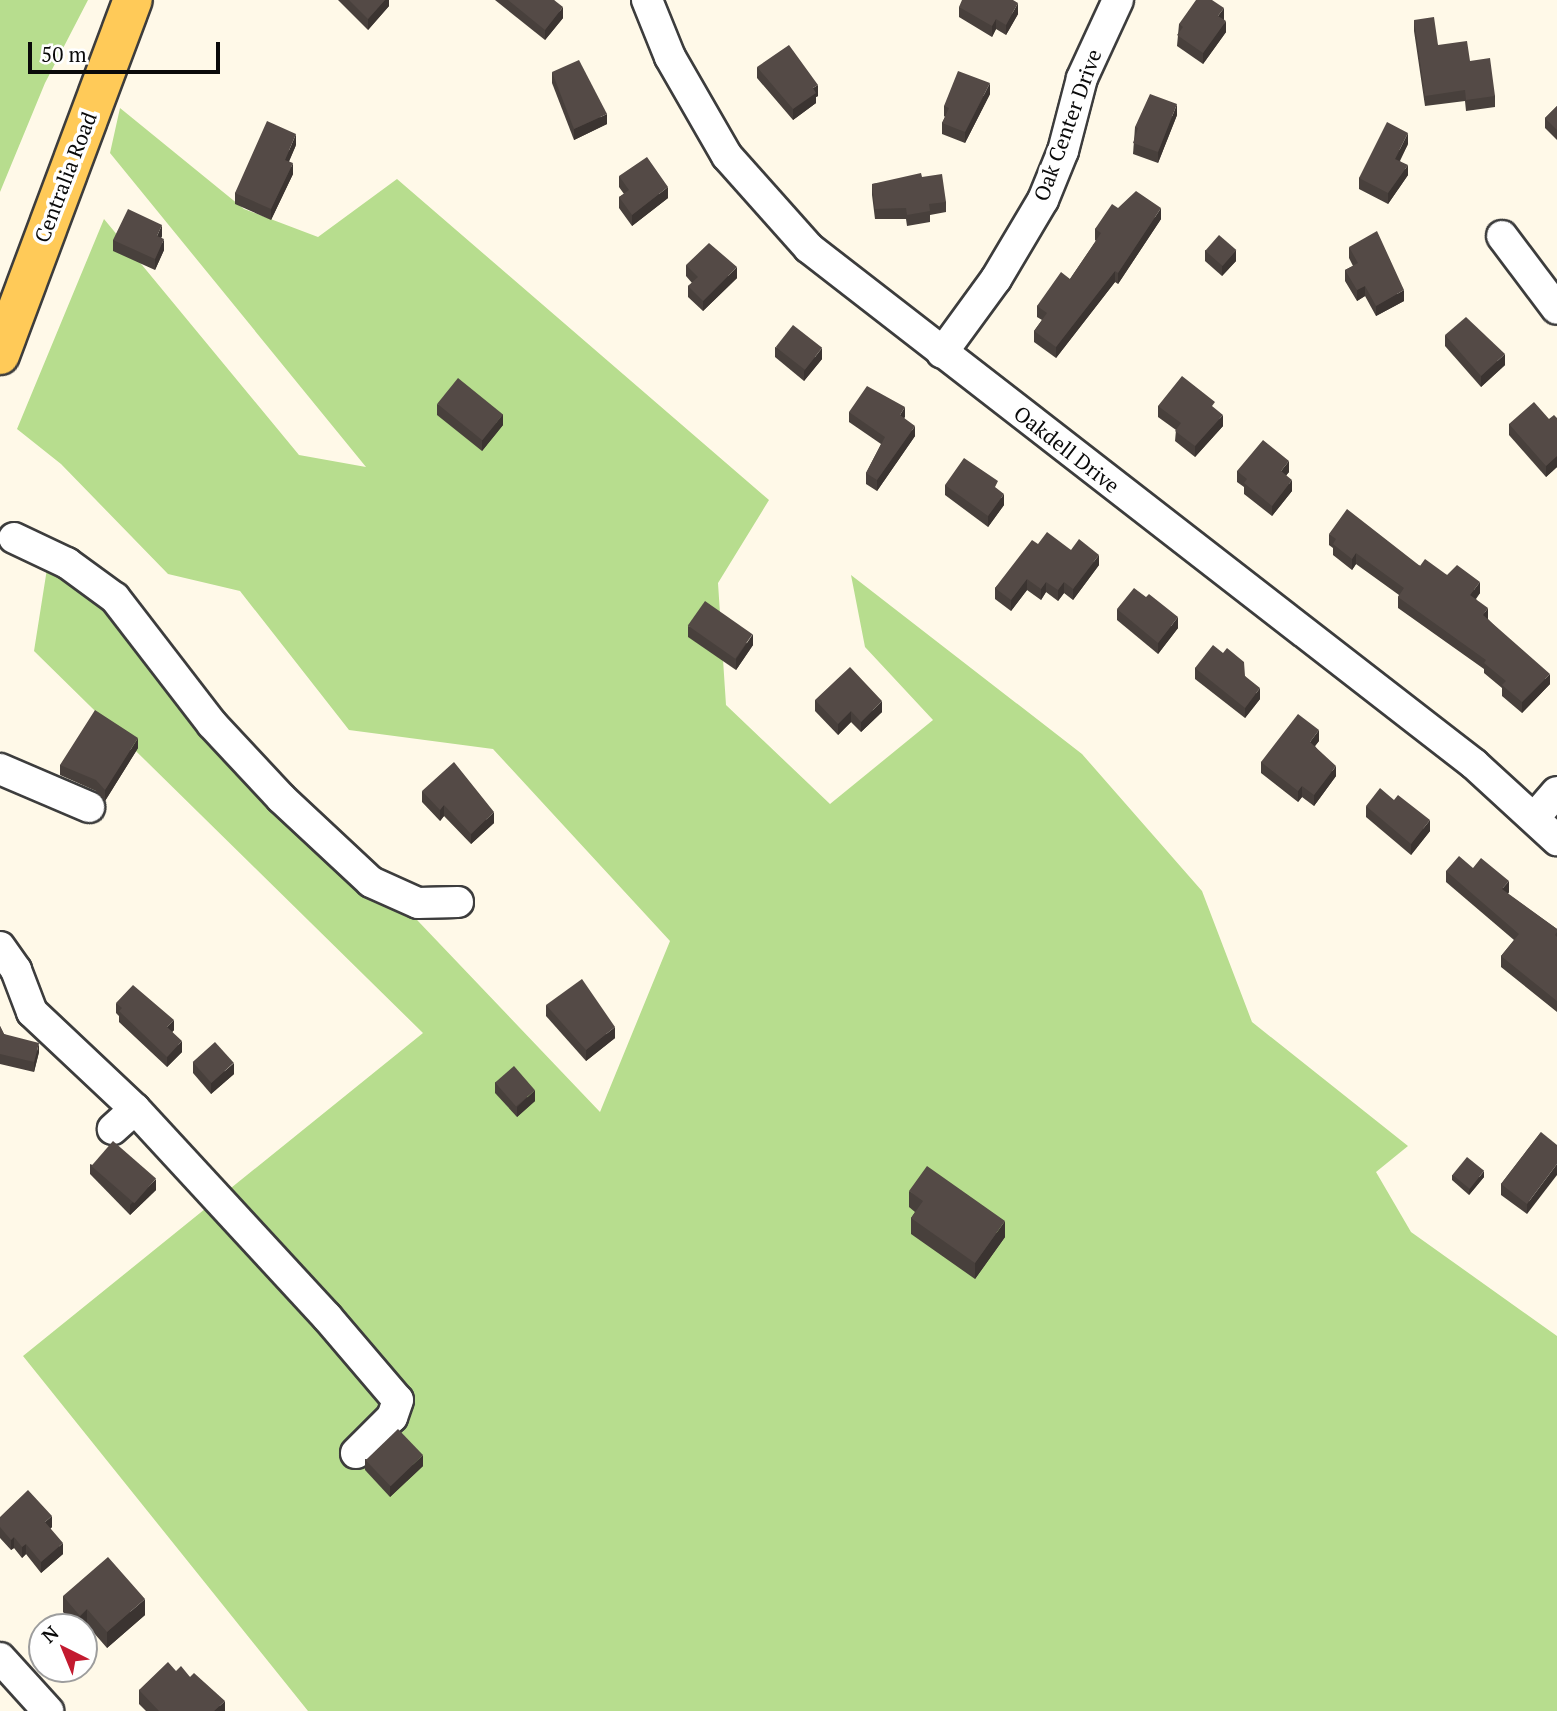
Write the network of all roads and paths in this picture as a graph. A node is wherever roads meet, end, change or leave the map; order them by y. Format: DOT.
graph roads {
  1 [pos="133,0"];
  2 [pos="647,0"];
  3 [pos="1118,0"];
  4 [pos="1502,236"];
  5 [pos="1557,309"];
  6 [pos="942,353"];
  7 [pos="0,355"];
  8 [pos="5,534"];
  9 [pos="0,769"];
  10 [pos="1557,792"];
  11 [pos="89,807"];
  12 [pos="1535,817"];
  13 [pos="1557,840"];
  14 [pos="458,902"];
  15 [pos="0,947"];
  16 [pos="356,1453"];
  17 [pos="0,1658"];
  18 [pos="48,1711"];
  1 -- 7 [label="main road, Centralia Road"];
  2 -- 6 [label="street, Oakdell Drive"];
  3 -- 6 [label="street, Oak Center Drive"];
  4 -- 5 [label="street"];
  6 -- 12 [label="street, Oakdell Drive"];
  8 -- 14 [label="street"];
  9 -- 11 [label="street"];
  10 -- 12 [label="street"];
  12 -- 13 [label="street, Oakdell Drive"];
  15 -- 16 [label="street"];
  17 -- 18 [label="street"];
}
